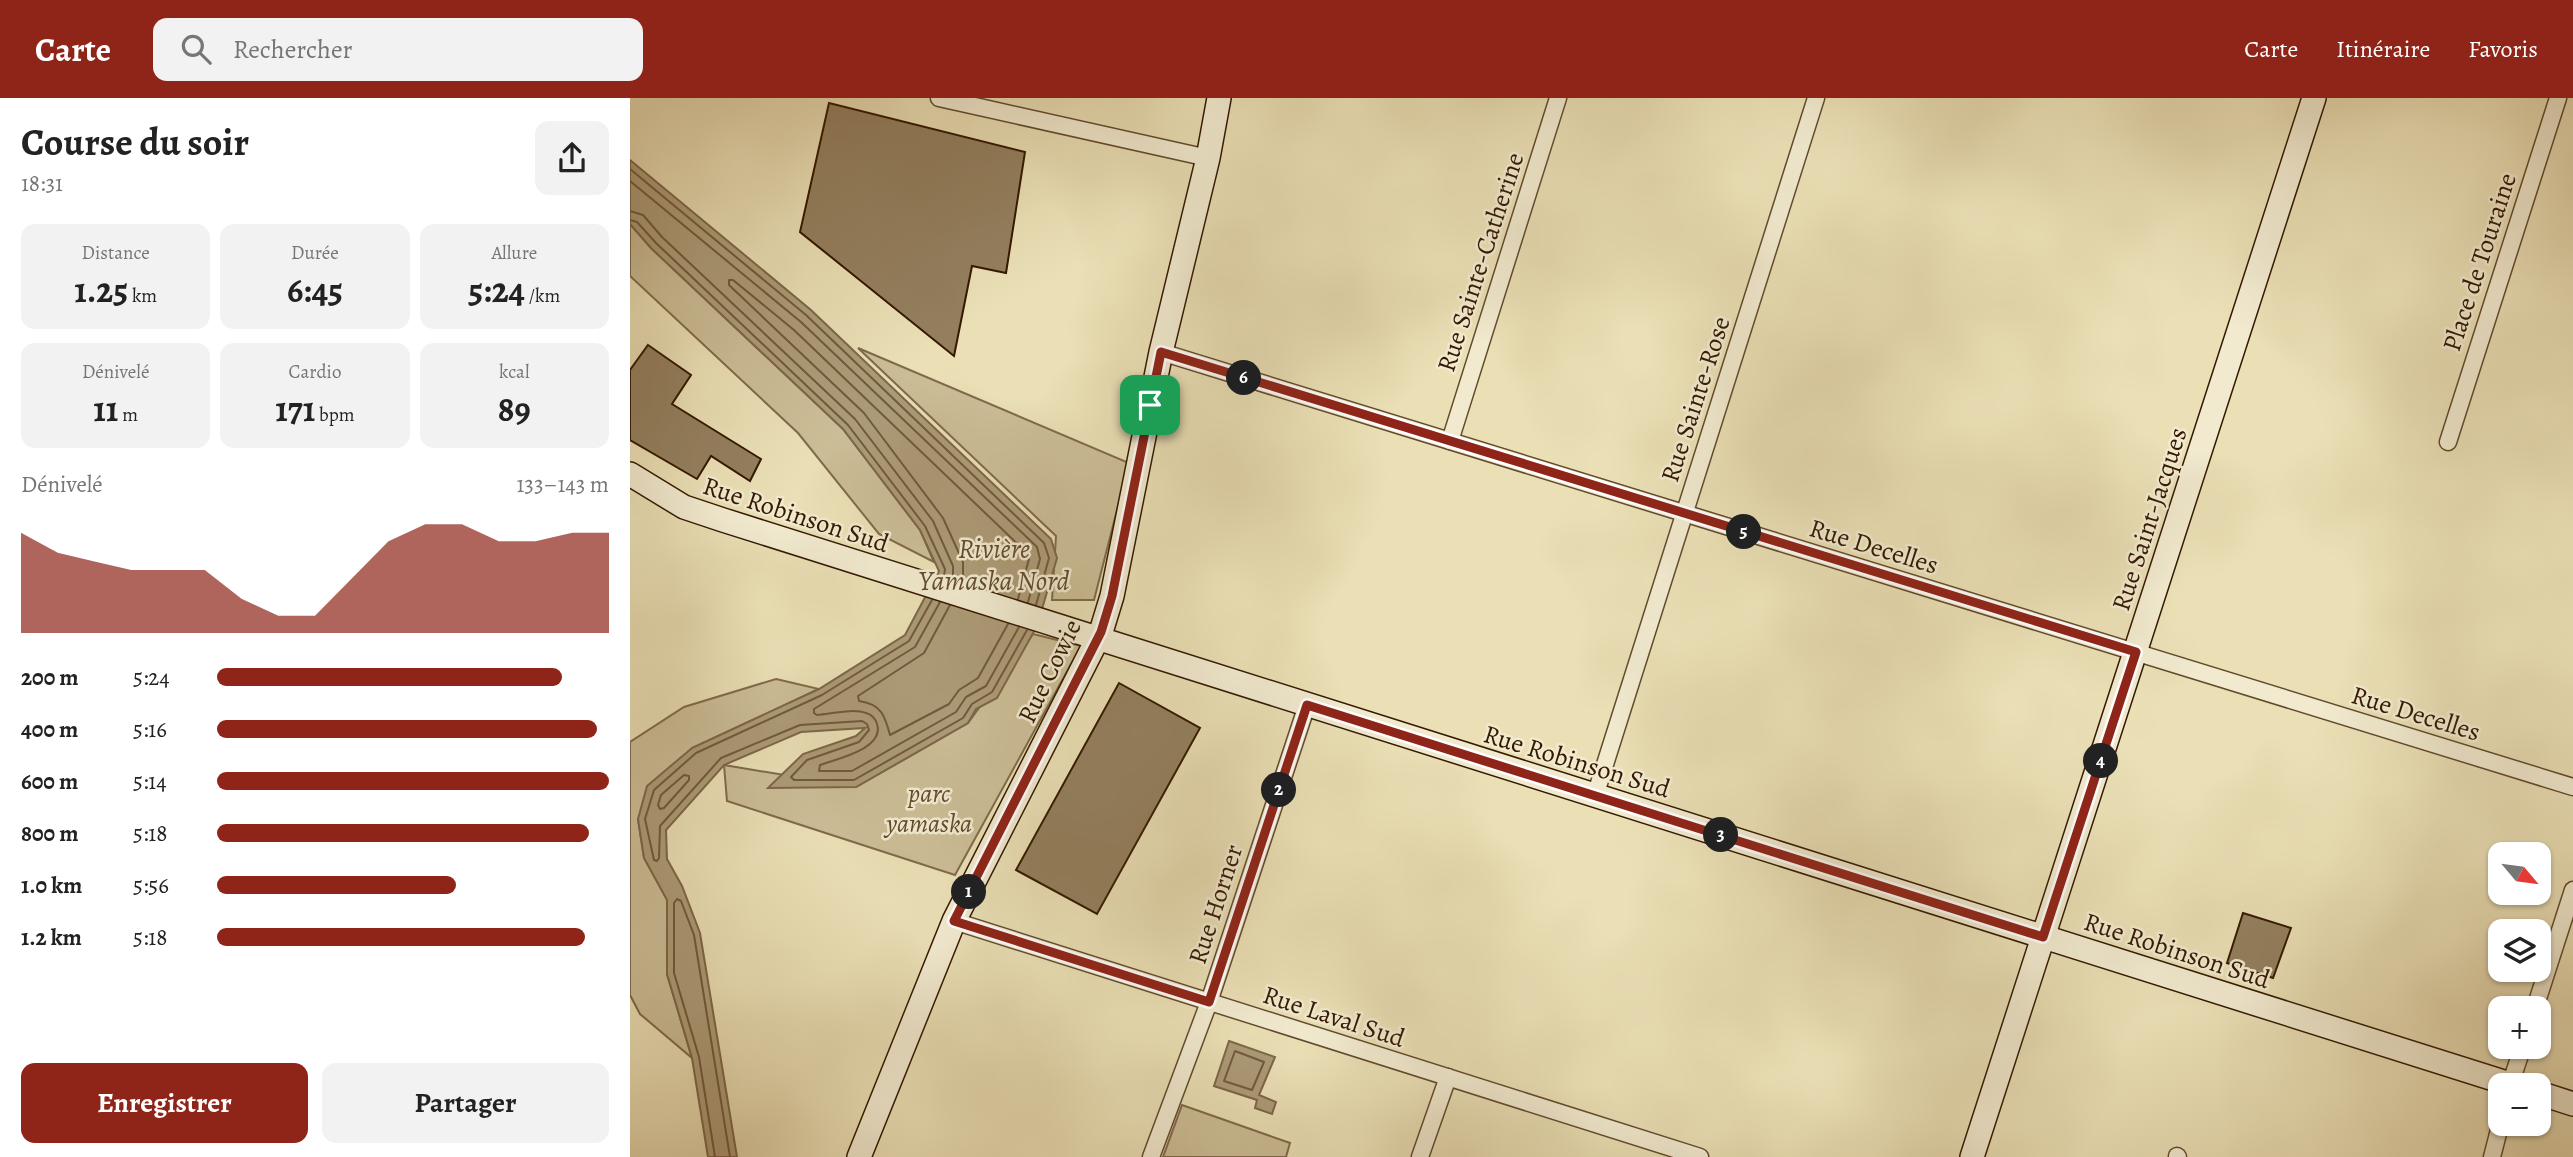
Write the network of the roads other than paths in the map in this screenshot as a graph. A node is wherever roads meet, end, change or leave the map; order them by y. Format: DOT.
graph roads {
  1 [pos="939,98"];
  2 [pos="1219,98"];
  3 [pos="1558,98"];
  4 [pos="1816,98"];
  5 [pos="2314,98"];
  6 [pos="2558,98"];
  7 [pos="1208,158"];
  8 [pos="1161,352"];
  9 [pos="1450,441"];
  10 [pos="2448,442"];
  11 [pos="630,474"];
  12 [pos="1684,513"];
  13 [pos="1089,636"];
  14 [pos="2136,652"];
  15 [pos="1307,705"];
  16 [pos="2573,787"];
  17 [pos="1595,796"];
  18 [pos="2573,890"];
  19 [pos="954,921"];
  20 [pos="2043,937"];
  21 [pos="2539,996"];
  22 [pos="1209,1002"];
  23 [pos="1448,1077"];
  24 [pos="2488,1078"];
  25 [pos="2551,1097"];
  26 [pos="2573,1104"];
  27 [pos="2497,1136"];
  28 [pos="859,1157"];
  29 [pos="1151,1157"];
  30 [pos="1420,1157"];
  31 [pos="1697,1157"];
  32 [pos="1972,1157"];
  33 [pos="2492,1157"];
  1 -- 7 [label="street"];
  2 -- 7 [label="street, Rue Cowie"];
  3 -- 9 [label="street, Rue Sainte-Catherine"];
  4 -- 12 [label="street, Rue Sainte-Rose"];
  5 -- 14 [label="street, Rue Saint-Jacques"];
  6 -- 10 [label="street, Place de Touraine"];
  7 -- 8 [label="street, Rue Cowie"];
  8 -- 9 [label="street, Rue Decelles"];
  8 -- 13 [label="street, Rue Cowie"];
  9 -- 12 [label="street, Rue Decelles"];
  11 -- 13 [label="street, Rue Robinson Sud"];
  12 -- 14 [label="street, Rue Decelles"];
  12 -- 17 [label="street, Rue Sainte-Rose"];
  13 -- 15 [label="street, Rue Robinson Sud"];
  13 -- 19 [label="street, Rue Cowie"];
  14 -- 16 [label="street, Rue Decelles"];
  14 -- 20 [label="street, Rue Saint-Jacques"];
  15 -- 17 [label="street, Rue Robinson Sud"];
  15 -- 22 [label="street, Rue Horner"];
  17 -- 20 [label="street, Rue Robinson Sud"];
  18 -- 21 [label="street"];
  19 -- 22 [label="street, Rue Laval Sud"];
  19 -- 28 [label="street, Rue Cowie"];
  20 -- 24 [label="street, Rue Robinson Sud"];
  20 -- 32 [label="street, Rue Saint-Jacques"];
  22 -- 23 [label="street, Rue Laval Sud"];
  22 -- 29 [label="street, Rue Horner"];
  23 -- 30 [label="street"];
  23 -- 31 [label="street, Rue Laval Sud"];
  25 -- 26 [label="street"];
  27 -- 33 [label="street"];
}
